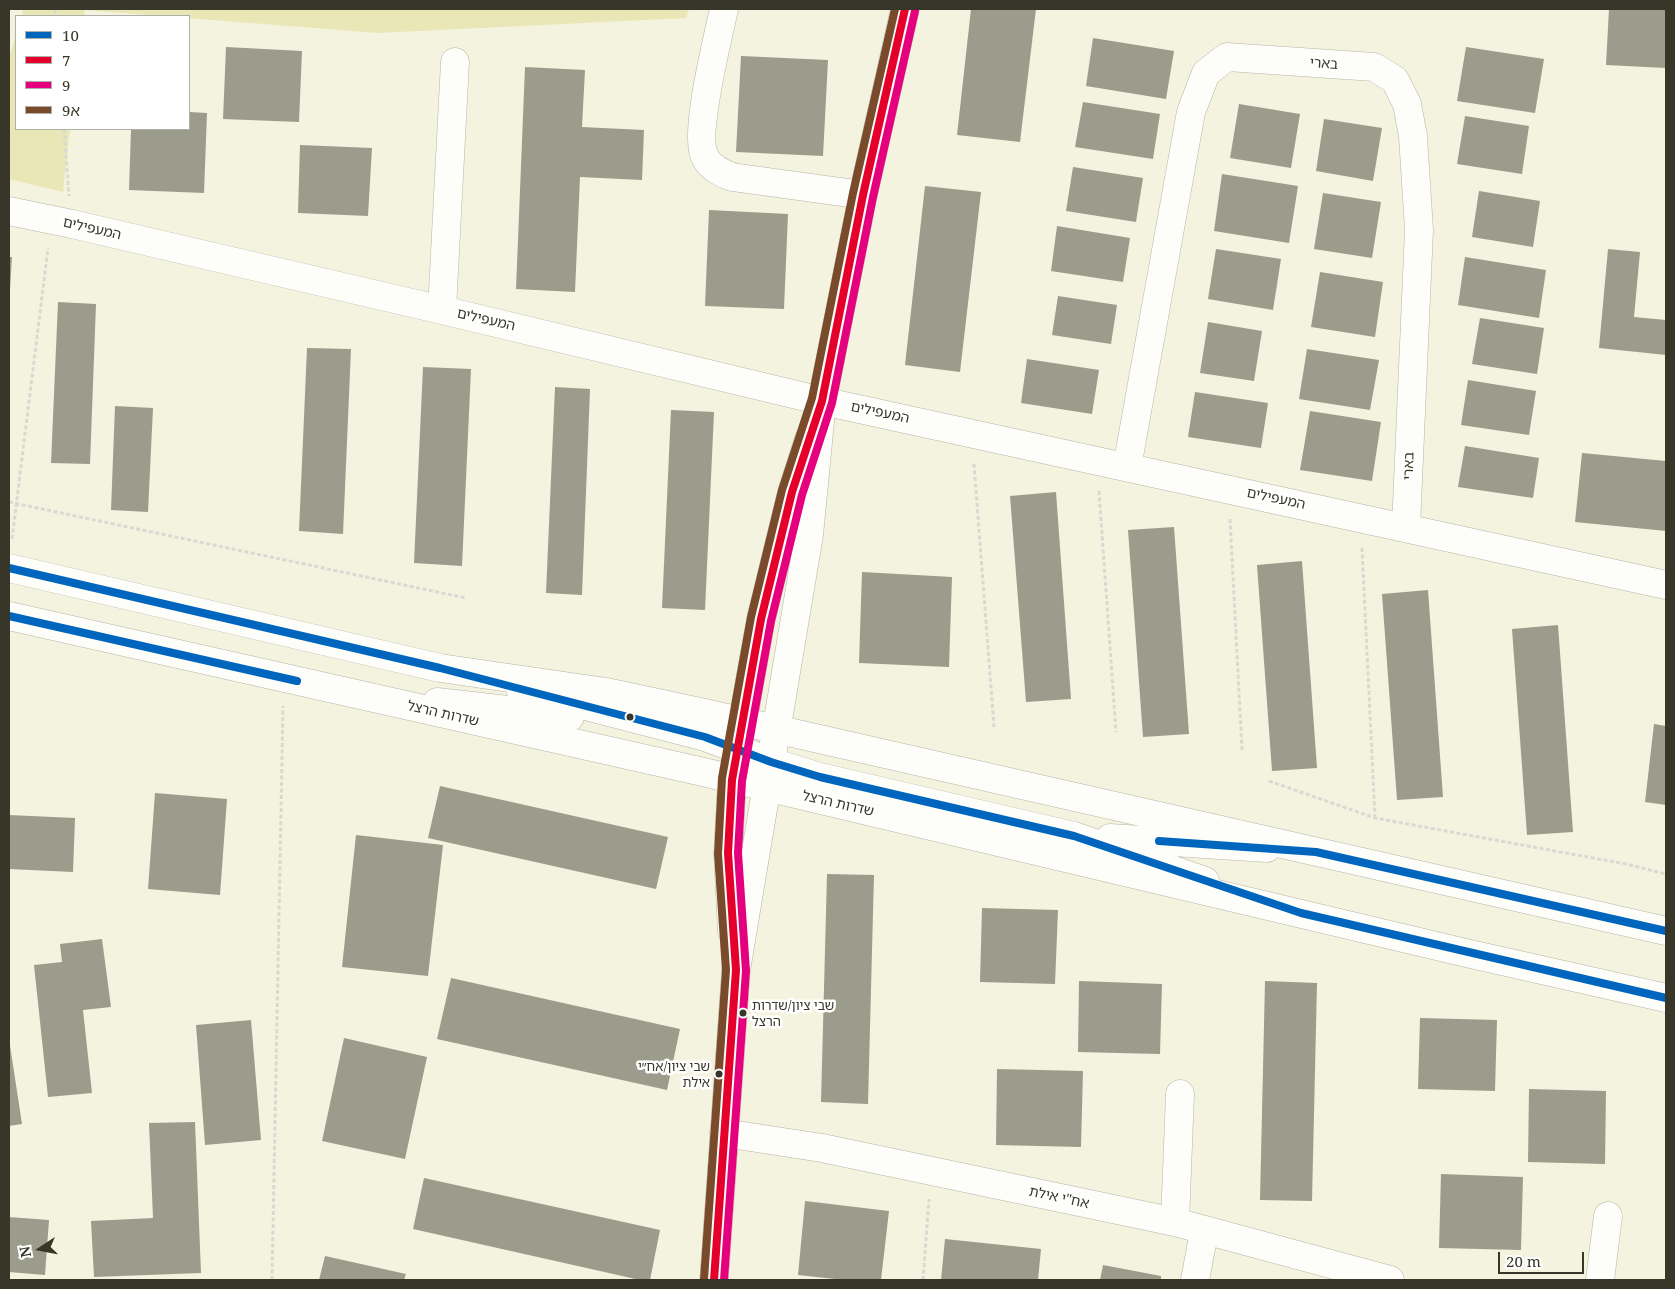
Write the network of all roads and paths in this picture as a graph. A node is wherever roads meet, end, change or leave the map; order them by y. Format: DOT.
graph roads {
  1 [pos="724,9"];
  2 [pos="904,9"];
  3 [pos="455,62"];
  4 [pos="64,130"];
  5 [pos="863,195"];
  6 [pos="9,211"];
  7 [pos="61,222"];
  8 [pos="442,310"];
  9 [pos="822,401"];
  10 [pos="972,434"];
  11 [pos="1096,460"];
  12 [pos="1127,466"];
  13 [pos="1229,489"];
  14 [pos="9,502"];
  15 [pos="16,504"];
  16 [pos="1360,518"];
  17 [pos="1406,527"];
  18 [pos="10,558"];
  19 [pos="1666,585"];
  20 [pos="466,598"];
  21 [pos="9,616"];
  22 [pos="440,668"];
  23 [pos="284,678"];
  24 [pos="348,692"];
  25 [pos="742,722"];
  26 [pos="994,727"];
  27 [pos="666,728"];
  28 [pos="778,730"];
  29 [pos="1116,732"];
  30 [pos="738,750"];
  31 [pos="1242,750"];
  32 [pos="769,774"];
  33 [pos="732,780"];
  34 [pos="1269,781"];
  35 [pos="1375,818"];
  36 [pos="1074,836"];
  37 [pos="1316,852"];
  38 [pos="1666,874"];
  39 [pos="1301,913"];
  40 [pos="1666,931"];
  41 [pos="736,970"];
  42 [pos="1666,998"];
  43 [pos="1180,1094"];
  44 [pos="724,1133"];
  45 [pos="931,1171"];
  46 [pos="1608,1216"];
  47 [pos="1175,1222"];
  48 [pos="1204,1232"];
  49 [pos="272,1280"];
  50 [pos="714,1280"];
  51 [pos="923,1280"];
  52 [pos="1195,1280"];
  53 [pos="1390,1280"];
  54 [pos="1600,1280"];
  1 -- 5 [label="street"];
  2 -- 5 [label="street"];
  3 -- 8 [label="street"];
  4 -- 7 [label="path"];
  5 -- 9 [label="street"];
  6 -- 7 [label="street, המעפילים"];
  7 -- 8 [label="street, המעפילים"];
  7 -- 15 [label="path"];
  8 -- 9 [label="street, המעפילים"];
  9 -- 10 [label="street, המעפילים"];
  9 -- 25 [label="street"];
  9 -- 28 [label="street"];
  10 -- 11 [label="street, המעפילים"];
  10 -- 26 [label="path"];
  11 -- 12 [label="street, המעפילים"];
  11 -- 29 [label="path"];
  12 -- 13 [label="street, המעפילים"];
  12 -- 17 [label="street, בארי"];
  13 -- 16 [label="street, המעפילים"];
  13 -- 31 [label="path"];
  14 -- 15 [label="path"];
  15 -- 18 [label="path"];
  15 -- 20 [label="path"];
  16 -- 17 [label="street, המעפילים"];
  16 -- 35 [label="path"];
  17 -- 19 [label="street, המעפילים"];
  18 -- 22 [label="street"];
  21 -- 23 [label="street, שדרות הרצל"];
  22 -- 25 [label="street"];
  22 -- 27 [label="street"];
  23 -- 24 [label="street, שדרות הרצל"];
  23 -- 49 [label="path"];
  24 -- 27 [label="street"];
  24 -- 33 [label="street, שדרות הרצל"];
  25 -- 28 [label="street"];
  25 -- 30 [label="street"];
  27 -- 30 [label="street"];
  28 -- 32 [label="street"];
  28 -- 37 [label="street"];
  30 -- 32 [label="street"];
  30 -- 33 [label="street"];
  32 -- 33 [label="street, שדרות הרצל"];
  32 -- 36 [label="street"];
  32 -- 39 [label="street, שדרות הרצל"];
  32 -- 41 [label="street"];
  33 -- 41 [label="street"];
  34 -- 35 [label="path"];
  35 -- 38 [label="path"];
  36 -- 37 [label="street"];
  36 -- 39 [label="street"];
  37 -- 40 [label="street"];
  39 -- 42 [label="street, שדרות הרצל"];
  41 -- 44 [label="street"];
  43 -- 47 [label="street"];
  44 -- 45 [label="street, אח\"י אילת"];
  44 -- 50 [label="street"];
  45 -- 47 [label="street, אח\"י אילת"];
  45 -- 51 [label="path"];
  46 -- 54 [label="street"];
  47 -- 48 [label="street, אח\"י אילת"];
  48 -- 52 [label="street"];
  48 -- 53 [label="street, אח\"י אילת"];
}
